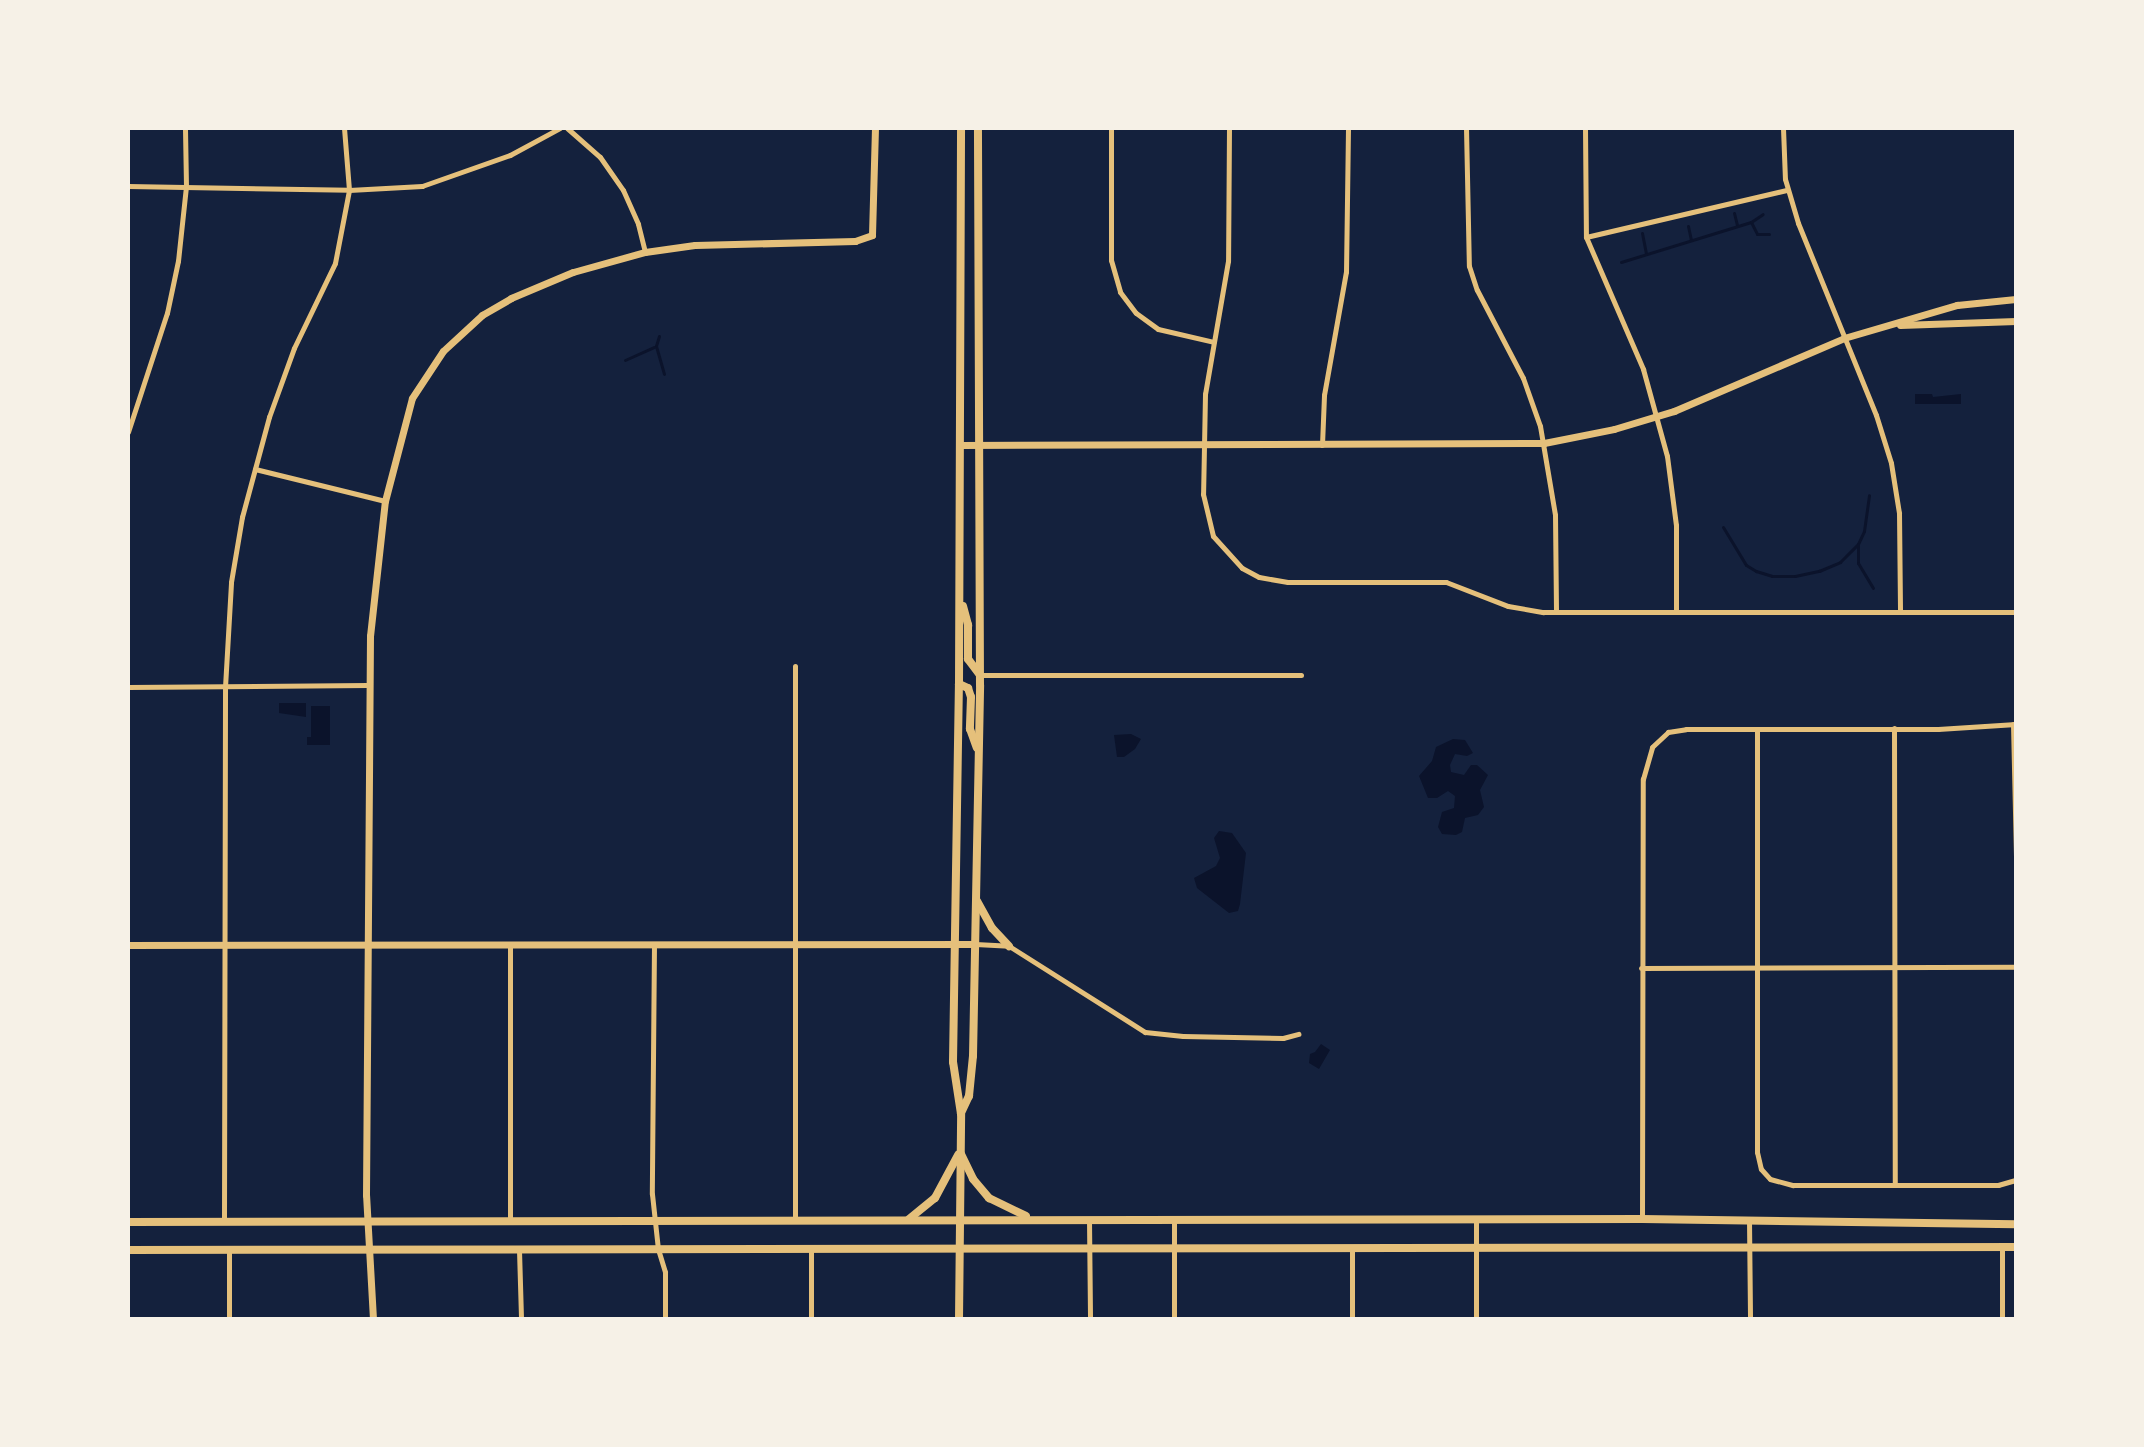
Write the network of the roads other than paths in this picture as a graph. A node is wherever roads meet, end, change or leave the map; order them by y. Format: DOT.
graph roads {
  1 [pos="185,128"];
  2 [pos="344,128"];
  3 [pos="560,128"];
  4 [pos="567,128"];
  5 [pos="875,128"];
  6 [pos="961,128"];
  7 [pos="978,128"];
  8 [pos="1111,128"];
  9 [pos="1229,128"];
  10 [pos="1348,128"];
  11 [pos="1466,128"];
  12 [pos="1585,128"];
  13 [pos="1783,128"];
  14 [pos="128,186"];
  15 [pos="186,186"];
  16 [pos="349,190"];
  17 [pos="1787,190"];
  18 [pos="1586,237"];
  19 [pos="645,252"];
  20 [pos="2016,299"];
  21 [pos="2016,321"];
  22 [pos="1890,325"];
  23 [pos="1844,338"];
  24 [pos="1214,342"];
  25 [pos="1658,416"];
  26 [pos="128,432"];
  27 [pos="1544,443"];
  28 [pos="960,445"];
  29 [pos="982,445"];
  30 [pos="1203,445"];
  31 [pos="1322,446"];
  32 [pos="255,469"];
  33 [pos="385,501"];
  34 [pos="960,594"];
  35 [pos="1556,612"];
  36 [pos="1676,612"];
  37 [pos="1900,612"];
  38 [pos="2016,612"];
  39 [pos="795,666"];
  40 [pos="980,675"];
  41 [pos="1301,675"];
  42 [pos="959,684"];
  43 [pos="368,685"];
  44 [pos="128,687"];
  45 [pos="225,687"];
  46 [pos="2015,724"];
  47 [pos="1894,728"];
  48 [pos="1757,729"];
  49 [pos="979,754"];
  50 [pos="2016,860"];
  51 [pos="976,899"];
  52 [pos="654,943"];
  53 [pos="797,943"];
  54 [pos="367,944"];
  55 [pos="510,944"];
  56 [pos="954,944"];
  57 [pos="975,944"];
  58 [pos="128,945"];
  59 [pos="225,945"];
  60 [pos="1009,946"];
  61 [pos="1756,967"];
  62 [pos="1895,967"];
  63 [pos="2016,967"];
  64 [pos="1641,968"];
  65 [pos="1298,1034"];
  66 [pos="961,1114"];
  67 [pos="960,1151"];
  68 [pos="2016,1180"];
  69 [pos="1895,1184"];
  70 [pos="959,1219"];
  71 [pos="1039,1219"];
  72 [pos="1089,1219"];
  73 [pos="1174,1219"];
  74 [pos="1476,1219"];
  75 [pos="1642,1219"];
  76 [pos="1749,1219"];
  77 [pos="907,1220"];
  78 [pos="224,1221"];
  79 [pos="369,1221"];
  80 [pos="510,1221"];
  81 [pos="657,1221"];
  82 [pos="795,1221"];
  83 [pos="128,1222"];
  84 [pos="2016,1224"];
  85 [pos="2002,1247"];
  86 [pos="2016,1247"];
  87 [pos="658,1249"];
  88 [pos="811,1249"];
  89 [pos="959,1249"];
  90 [pos="1089,1249"];
  91 [pos="128,1250"];
  92 [pos="371,1250"];
  93 [pos="519,1250"];
  94 [pos="1174,1250"];
  95 [pos="1352,1250"];
  96 [pos="1476,1250"];
  97 [pos="1749,1250"];
  98 [pos="229,1251"];
  99 [pos="229,1319"];
  100 [pos="373,1319"];
  101 [pos="521,1319"];
  102 [pos="665,1319"];
  103 [pos="811,1319"];
  104 [pos="959,1319"];
  105 [pos="1090,1319"];
  106 [pos="1174,1319"];
  107 [pos="1352,1319"];
  108 [pos="1476,1319"];
  109 [pos="1750,1319"];
  110 [pos="2002,1319"];
  1 -- 15 [label="street"];
  2 -- 16 [label="street"];
  3 -- 16 [label="street"];
  4 -- 19 [label="street"];
  5 -- 19 [label="street"];
  6 -- 28 [label="main road"];
  7 -- 29 [label="main road"];
  8 -- 24 [label="street"];
  9 -- 24 [label="street"];
  10 -- 31 [label="street"];
  11 -- 27 [label="street"];
  12 -- 18 [label="street"];
  13 -- 17 [label="street"];
  14 -- 15 [label="street"];
  15 -- 16 [label="street"];
  15 -- 26 [label="street"];
  16 -- 32 [label="street"];
  17 -- 18 [label="street"];
  17 -- 23 [label="street"];
  18 -- 25 [label="street"];
  19 -- 33 [label="street"];
  20 -- 22 [label="street"];
  21 -- 22 [label="street"];
  22 -- 23 [label="street"];
  23 -- 25 [label="street"];
  23 -- 37 [label="street"];
  24 -- 30 [label="street"];
  25 -- 27 [label="street"];
  25 -- 36 [label="street"];
  27 -- 31 [label="street"];
  27 -- 35 [label="street"];
  28 -- 29 [label="street"];
  28 -- 34 [label="main road"];
  29 -- 30 [label="street"];
  29 -- 40 [label="main road"];
  30 -- 31 [label="street"];
  30 -- 35 [label="street"];
  32 -- 33 [label="street"];
  32 -- 45 [label="street"];
  33 -- 43 [label="street"];
  34 -- 40 [label="main road"];
  34 -- 42 [label="main road"];
  35 -- 36 [label="street"];
  36 -- 37 [label="street"];
  37 -- 38 [label="street"];
  39 -- 53 [label="street"];
  40 -- 41 [label="street"];
  40 -- 49 [label="main road"];
  42 -- 49 [label="main road"];
  42 -- 56 [label="main road"];
  43 -- 45 [label="street"];
  43 -- 54 [label="street"];
  44 -- 45 [label="street"];
  45 -- 59 [label="street"];
  46 -- 47 [label="street"];
  46 -- 50 [label="street"];
  47 -- 48 [label="street"];
  47 -- 62 [label="street"];
  48 -- 61 [label="street"];
  48 -- 64 [label="street"];
  49 -- 51 [label="main road"];
  51 -- 57 [label="main road"];
  51 -- 60 [label="main road"];
  52 -- 53 [label="street"];
  52 -- 55 [label="street"];
  52 -- 81 [label="street"];
  53 -- 56 [label="street"];
  53 -- 82 [label="street"];
  54 -- 55 [label="street"];
  54 -- 59 [label="street"];
  54 -- 79 [label="street"];
  55 -- 80 [label="street"];
  56 -- 57 [label="street"];
  56 -- 66 [label="main road"];
  57 -- 60 [label="street"];
  57 -- 66 [label="main road"];
  58 -- 59 [label="street"];
  59 -- 78 [label="street"];
  60 -- 65 [label="street"];
  61 -- 62 [label="street"];
  61 -- 64 [label="street"];
  61 -- 69 [label="street"];
  62 -- 63 [label="street"];
  62 -- 69 [label="street"];
  64 -- 75 [label="street"];
  66 -- 67 [label="main road"];
  67 -- 70 [label="main road"];
  67 -- 71 [label="main road"];
  67 -- 77 [label="main road"];
  68 -- 69 [label="street"];
  70 -- 71 [label="main road"];
  70 -- 77 [label="main road"];
  70 -- 89 [label="main road"];
  71 -- 72 [label="main road"];
  72 -- 73 [label="main road"];
  72 -- 90 [label="street"];
  73 -- 74 [label="main road"];
  73 -- 94 [label="street"];
  74 -- 75 [label="main road"];
  74 -- 96 [label="street"];
  75 -- 76 [label="main road"];
  76 -- 84 [label="main road"];
  76 -- 97 [label="street"];
  77 -- 82 [label="main road"];
  78 -- 79 [label="main road"];
  78 -- 83 [label="main road"];
  79 -- 80 [label="main road"];
  79 -- 92 [label="street"];
  80 -- 81 [label="main road"];
  81 -- 82 [label="main road"];
  81 -- 87 [label="street"];
  85 -- 86 [label="main road"];
  85 -- 97 [label="main road"];
  85 -- 110 [label="street"];
  87 -- 88 [label="main road"];
  87 -- 93 [label="main road"];
  87 -- 102 [label="street"];
  88 -- 89 [label="main road"];
  88 -- 103 [label="street"];
  89 -- 90 [label="main road"];
  89 -- 104 [label="main road"];
  90 -- 94 [label="main road"];
  90 -- 105 [label="street"];
  91 -- 98 [label="main road"];
  92 -- 93 [label="main road"];
  92 -- 98 [label="main road"];
  92 -- 100 [label="street"];
  93 -- 101 [label="street"];
  94 -- 95 [label="main road"];
  94 -- 106 [label="street"];
  95 -- 96 [label="main road"];
  95 -- 107 [label="street"];
  96 -- 97 [label="main road"];
  96 -- 108 [label="street"];
  97 -- 109 [label="street"];
  98 -- 99 [label="street"];
}
